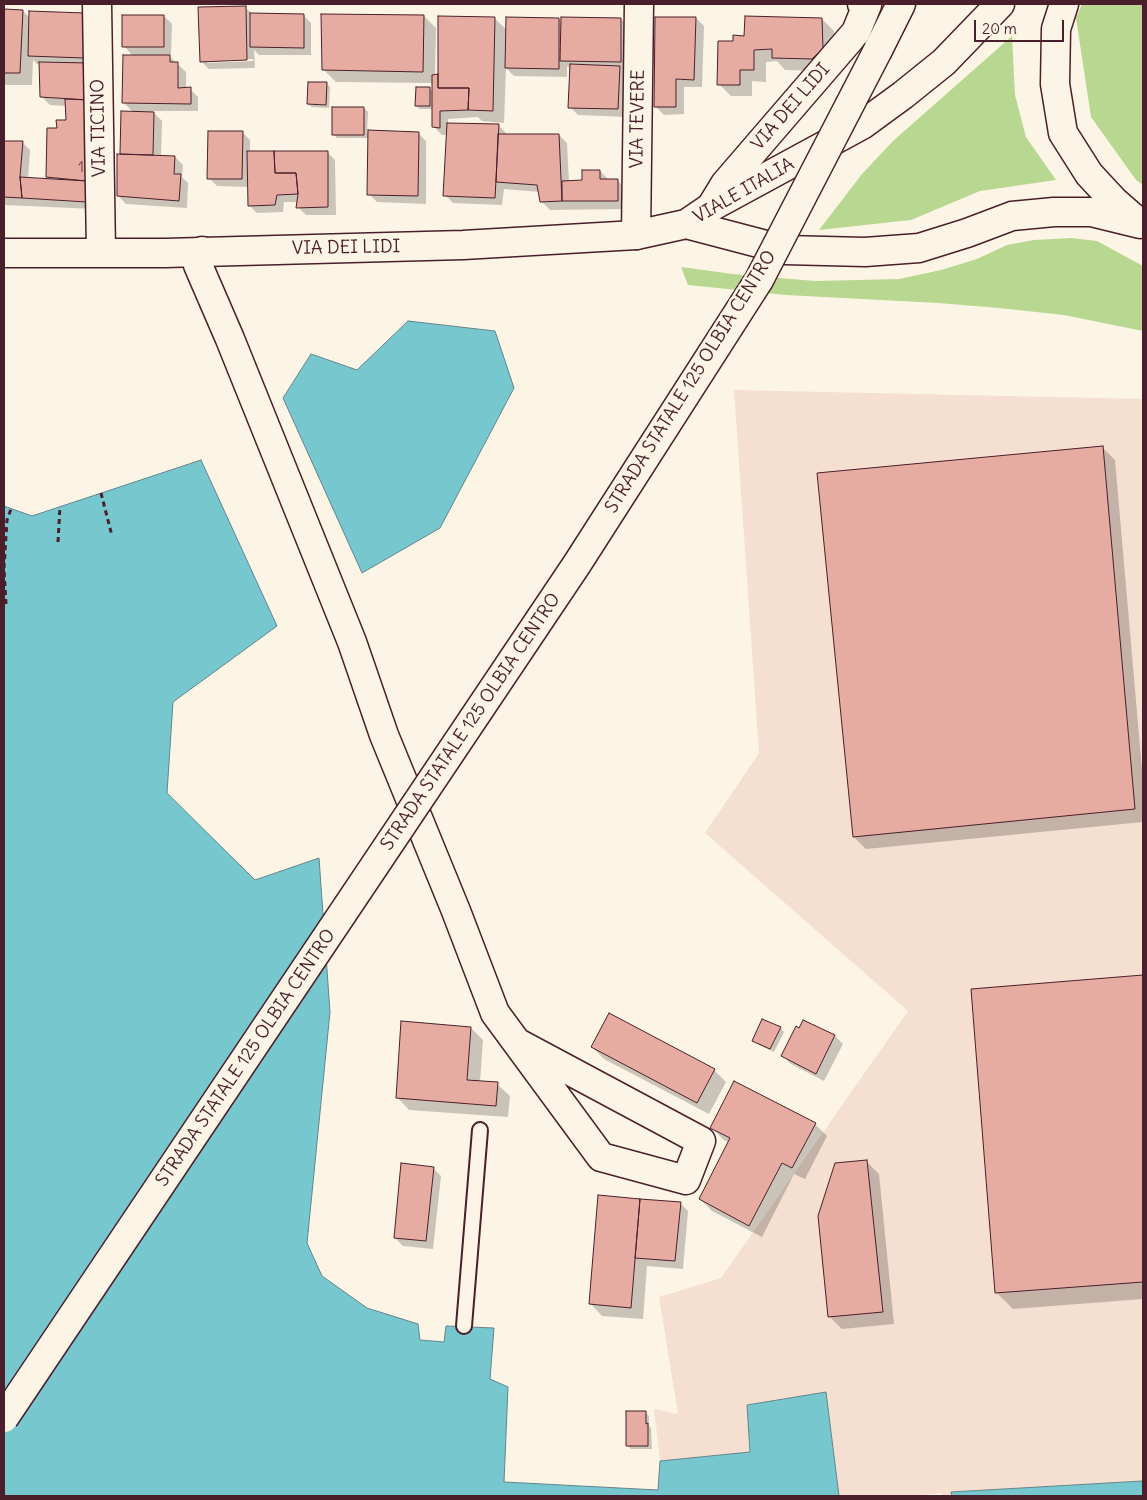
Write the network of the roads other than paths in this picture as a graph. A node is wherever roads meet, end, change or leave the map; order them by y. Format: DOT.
graph roads {
  1 [pos="97,4"];
  2 [pos="639,4"];
  3 [pos="864,4"];
  4 [pos="901,4"];
  5 [pos="1000,4"];
  6 [pos="1064,4"];
  7 [pos="711,207"];
  8 [pos="686,224"];
  9 [pos="1142,225"];
  10 [pos="636,235"];
  11 [pos="202,251"];
  12 [pos="101,252"];
  13 [pos="4,253"];
  14 [pos="518,1043"];
  15 [pos="480,1130"];
  16 [pos="464,1326"];
  17 [pos="4,1418"];
  1 -- 12 [label="main road, VIA TICINO"];
  2 -- 10 [label="main road, VIA TEVERE"];
  3 -- 7 [label="main road, VIA DEI LIDI"];
  4 -- 17 [label="main road, STRADA STATALE 125 OLBIA CENTRO, bridge"];
  5 -- 7 [label="main road, VIALE ITALIA"];
  6 -- 9 [label="main road"];
  7 -- 8 [label="main road, VIALE ITALIA"];
  8 -- 9 [label="main road, VIALE ITALIA"];
  8 -- 10 [label="main road, VIA DEI LIDI"];
  10 -- 11 [label="main road, VIA DEI LIDI"];
  11 -- 12 [label="main road, VIA DEI LIDI"];
  11 -- 14 [label="main road"];
  12 -- 13 [label="main road, VIA DEI LIDI"];
  14 -- 14 [label="main road"];
  15 -- 16 [label="lane"];
}
